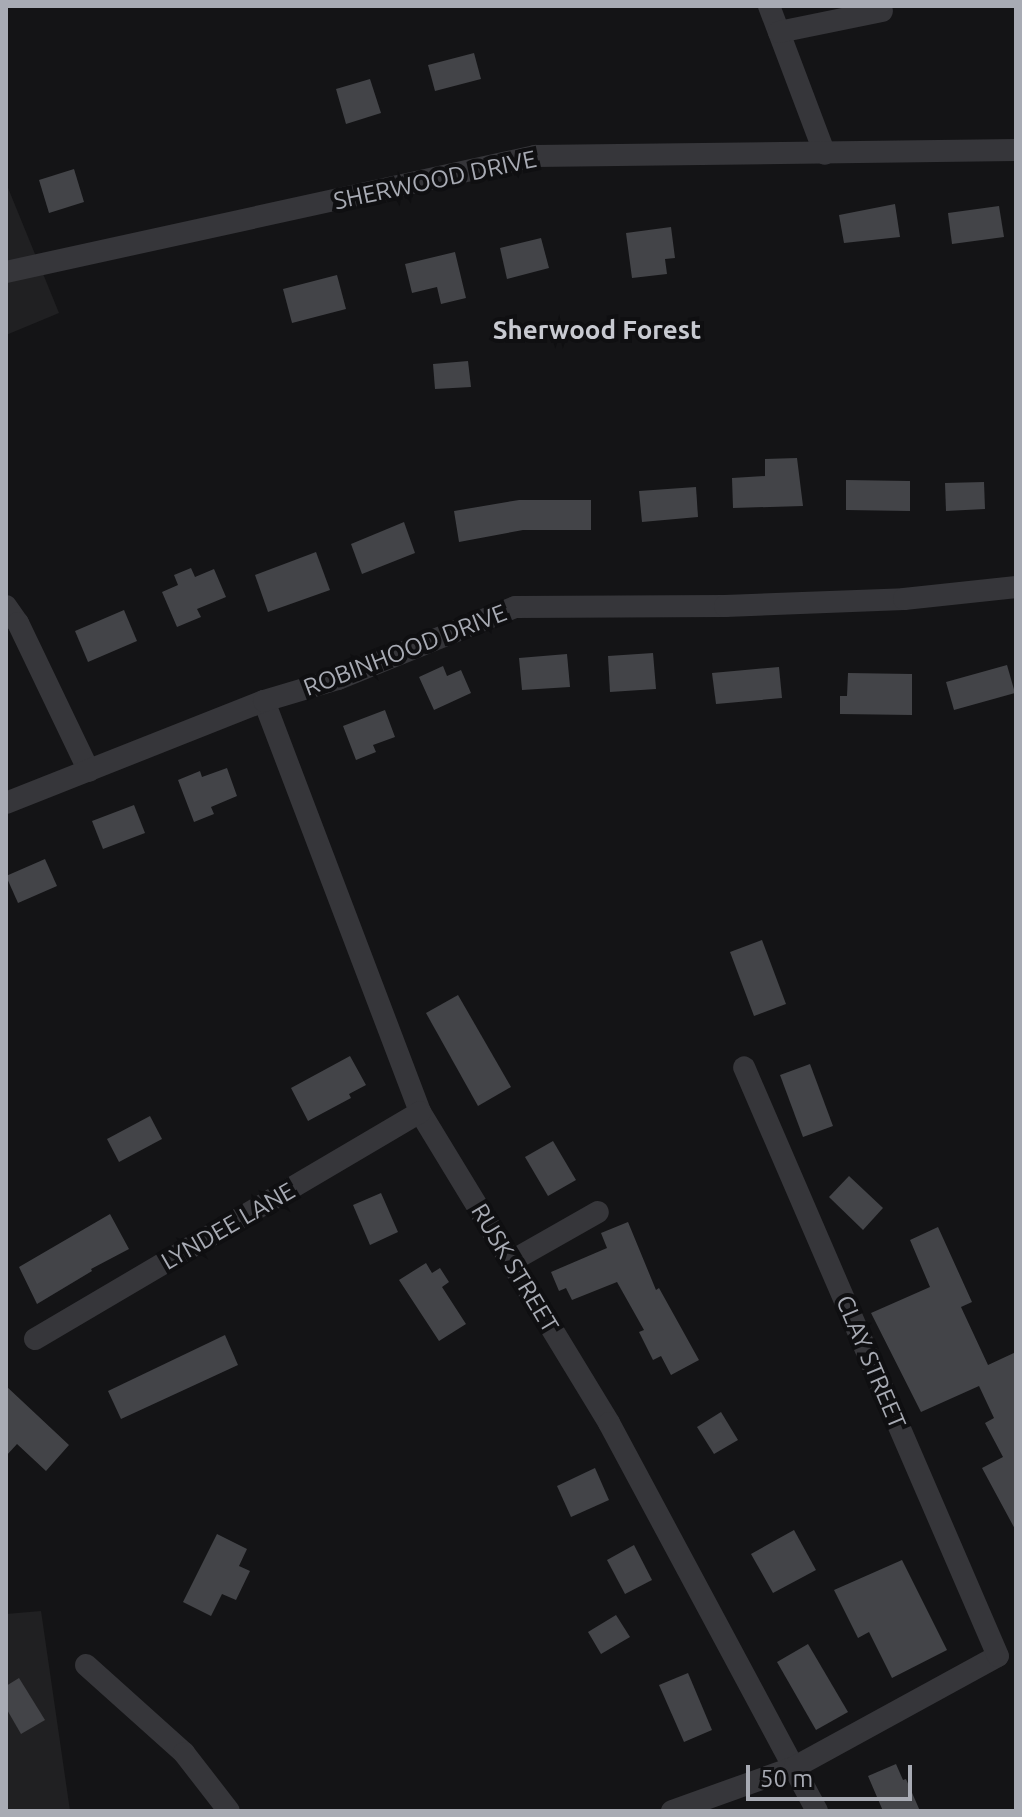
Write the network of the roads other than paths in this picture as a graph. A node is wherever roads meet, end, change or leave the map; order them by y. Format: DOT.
graph roads {
  1 [pos="769,6"];
  2 [pos="882,11"];
  3 [pos="779,32"];
  4 [pos="1016,150"];
  5 [pos="825,154"];
  6 [pos="6,272"];
  7 [pos="1016,587"];
  8 [pos="6,606"];
  9 [pos="264,701"];
  10 [pos="89,771"];
  11 [pos="6,803"];
  12 [pos="744,1067"];
  13 [pos="420,1112"];
  14 [pos="598,1212"];
  15 [pos="510,1262"];
  16 [pos="35,1339"];
  17 [pos="86,1665"];
  18 [pos="795,1767"];
  19 [pos="229,1811"];
  20 [pos="672,1811"];
  21 [pos="817,1811"];
  1 -- 3 [label="street"];
  2 -- 3 [label="street"];
  3 -- 5 [label="street"];
  4 -- 5 [label="street, SHERWOOD DRIVE"];
  5 -- 6 [label="street, SHERWOOD DRIVE"];
  7 -- 9 [label="street, ROBINHOOD DRIVE"];
  8 -- 10 [label="street"];
  9 -- 10 [label="street, ROBINHOOD DRIVE"];
  9 -- 13 [label="street, RUSK STREET"];
  10 -- 11 [label="street, ROBINHOOD DRIVE"];
  12 -- 18 [label="street, CLAY STREET"];
  13 -- 15 [label="street, RUSK STREET"];
  13 -- 16 [label="street, LYNDEE LANE"];
  14 -- 15 [label="street"];
  15 -- 18 [label="street, RUSK STREET"];
  17 -- 19 [label="street"];
  18 -- 20 [label="street"];
  18 -- 21 [label="street, RUSK STREET"];
}
